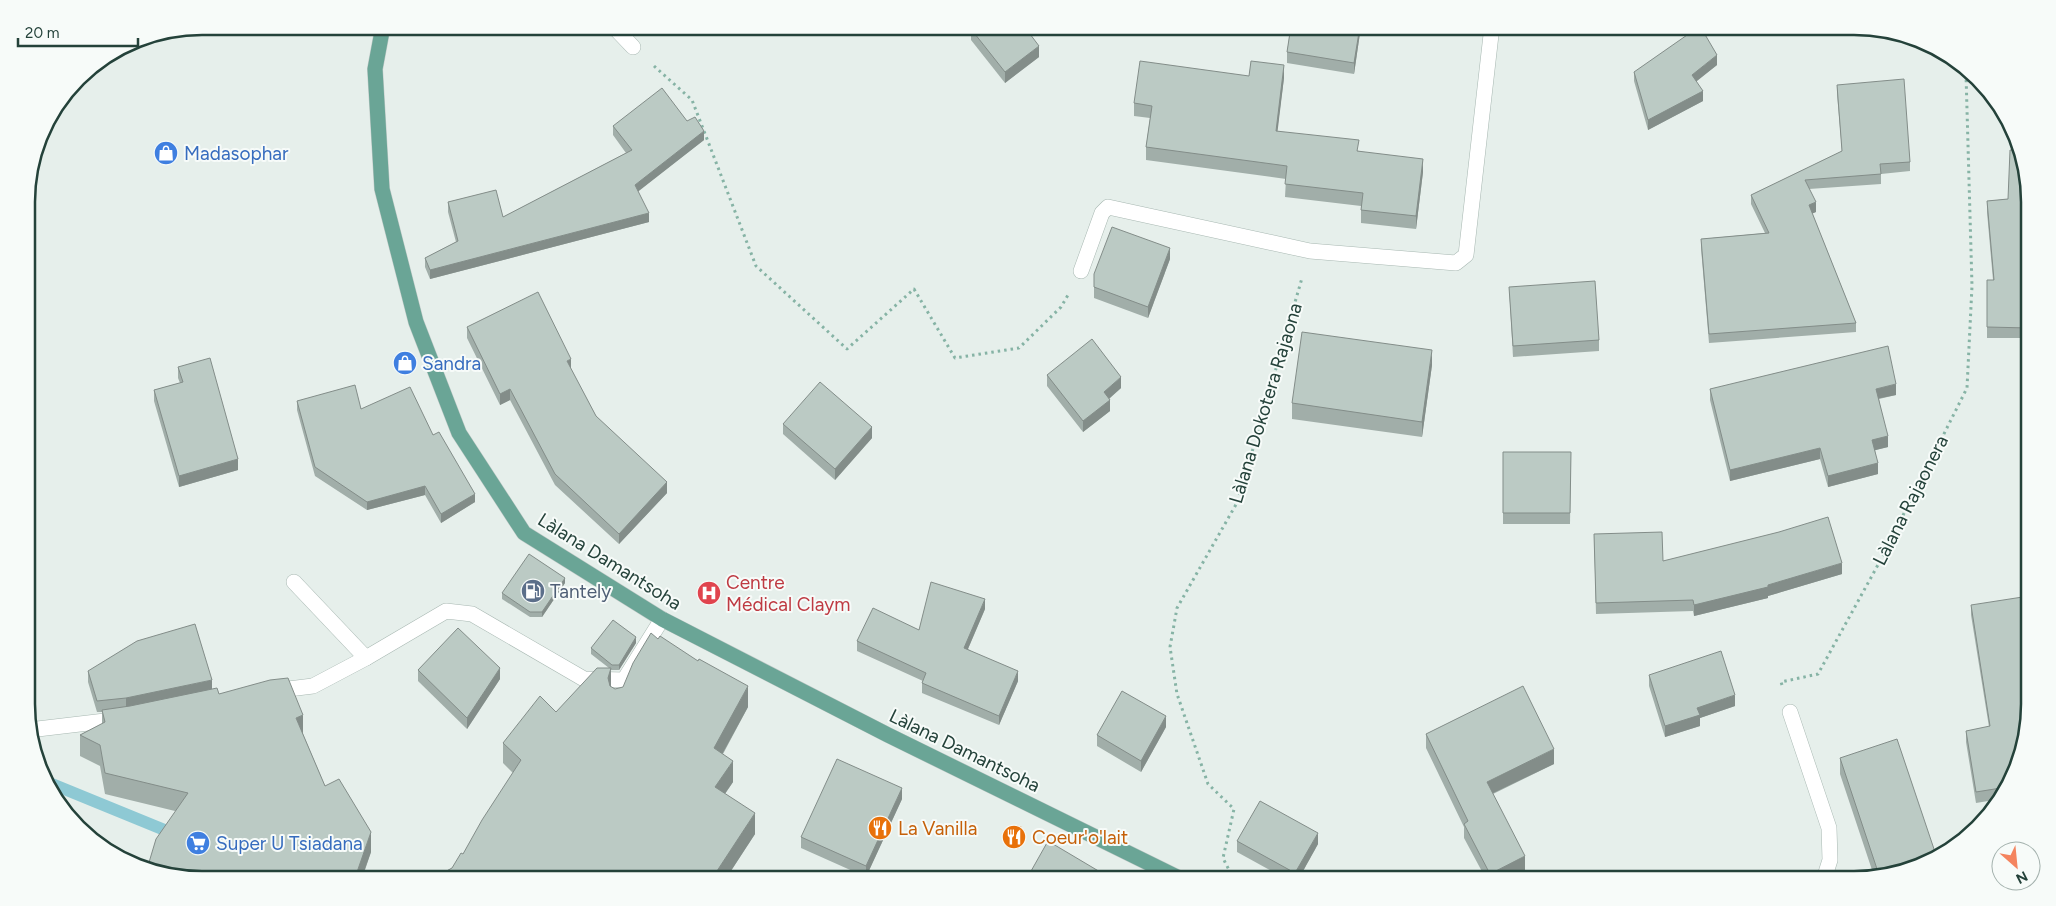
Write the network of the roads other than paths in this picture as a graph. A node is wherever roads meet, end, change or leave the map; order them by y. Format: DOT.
graph roads {
  1 [pos="381,35"];
  2 [pos="622,35"];
  3 [pos="1491,35"];
  4 [pos="633,47"];
  5 [pos="1081,271"];
  6 [pos="294,582"];
  7 [pos="662,619"];
  8 [pos="366,658"];
  9 [pos="258,693"];
  10 [pos="1790,712"];
  11 [pos="137,716"];
  12 [pos="37,729"];
  13 [pos="1165,871"];
  14 [pos="1827,871"];
  1 -- 7 [label="main road, Làlana Damantsoha"];
  2 -- 4 [label="street"];
  3 -- 5 [label="street"];
  6 -- 8 [label="street"];
  7 -- 8 [label="street"];
  7 -- 13 [label="main road, Làlana Damantsoha"];
  8 -- 9 [label="street"];
  10 -- 14 [label="street"];
  11 -- 12 [label="street"];
}
